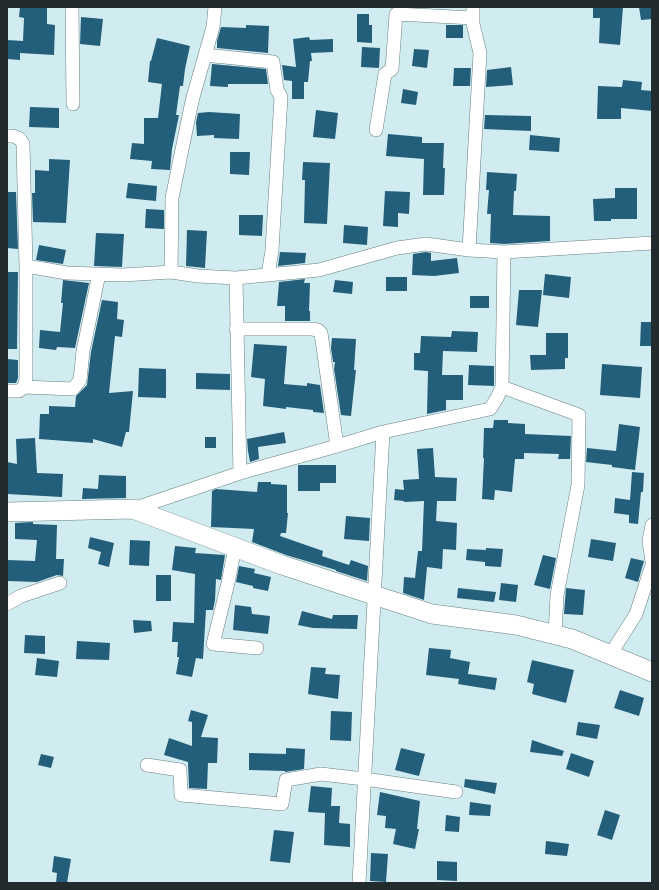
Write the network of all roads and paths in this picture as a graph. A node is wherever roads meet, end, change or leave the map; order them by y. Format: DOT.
graph roads {
  1 [pos="72,7"];
  2 [pos="215,7"];
  3 [pos="473,13"];
  4 [pos="205,55"];
  5 [pos="73,104"];
  6 [pos="376,130"];
  7 [pos="7,136"];
  8 [pos="652,243"];
  9 [pos="470,250"];
  10 [pos="504,252"];
  11 [pos="26,266"];
  12 [pos="171,272"];
  13 [pos="99,274"];
  14 [pos="268,275"];
  15 [pos="236,278"];
  16 [pos="236,329"];
  17 [pos="24,387"];
  18 [pos="502,387"];
  19 [pos="7,391"];
  20 [pos="383,432"];
  21 [pos="337,446"];
  22 [pos="240,473"];
  23 [pos="133,509"];
  24 [pos="7,512"];
  25 [pos="652,525"];
  26 [pos="235,547"];
  27 [pos="652,561"];
  28 [pos="652,565"];
  29 [pos="60,583"];
  30 [pos="374,595"];
  31 [pos="7,604"];
  32 [pos="555,635"];
  33 [pos="257,648"];
  34 [pos="610,655"];
  35 [pos="652,672"];
  36 [pos="147,765"];
  37 [pos="364,779"];
  38 [pos="456,792"];
  39 [pos="358,883"];
  1 -- 5 [label="street"];
  2 -- 4 [label="street"];
  3 -- 6 [label="street"];
  3 -- 9 [label="street"];
  4 -- 12 [label="street"];
  4 -- 14 [label="street"];
  7 -- 11 [label="street"];
  8 -- 10 [label="street"];
  9 -- 10 [label="street"];
  9 -- 14 [label="street"];
  10 -- 18 [label="street"];
  11 -- 13 [label="street"];
  11 -- 17 [label="street"];
  12 -- 13 [label="street"];
  12 -- 15 [label="street"];
  13 -- 17 [label="street"];
  14 -- 15 [label="street"];
  15 -- 16 [label="street"];
  16 -- 21 [label="street"];
  16 -- 22 [label="street"];
  17 -- 19 [label="street"];
  18 -- 20 [label="street"];
  18 -- 32 [label="street"];
  20 -- 21 [label="street"];
  20 -- 30 [label="street"];
  21 -- 22 [label="street"];
  22 -- 23 [label="street"];
  23 -- 24 [label="main road"];
  23 -- 26 [label="main road"];
  25 -- 27 [label="street"];
  26 -- 30 [label="main road"];
  26 -- 33 [label="street"];
  28 -- 34 [label="street"];
  29 -- 31 [label="street"];
  30 -- 32 [label="main road"];
  30 -- 37 [label="street"];
  32 -- 34 [label="main road"];
  34 -- 35 [label="main road"];
  36 -- 37 [label="street"];
  37 -- 38 [label="street"];
  37 -- 39 [label="street"];
}
